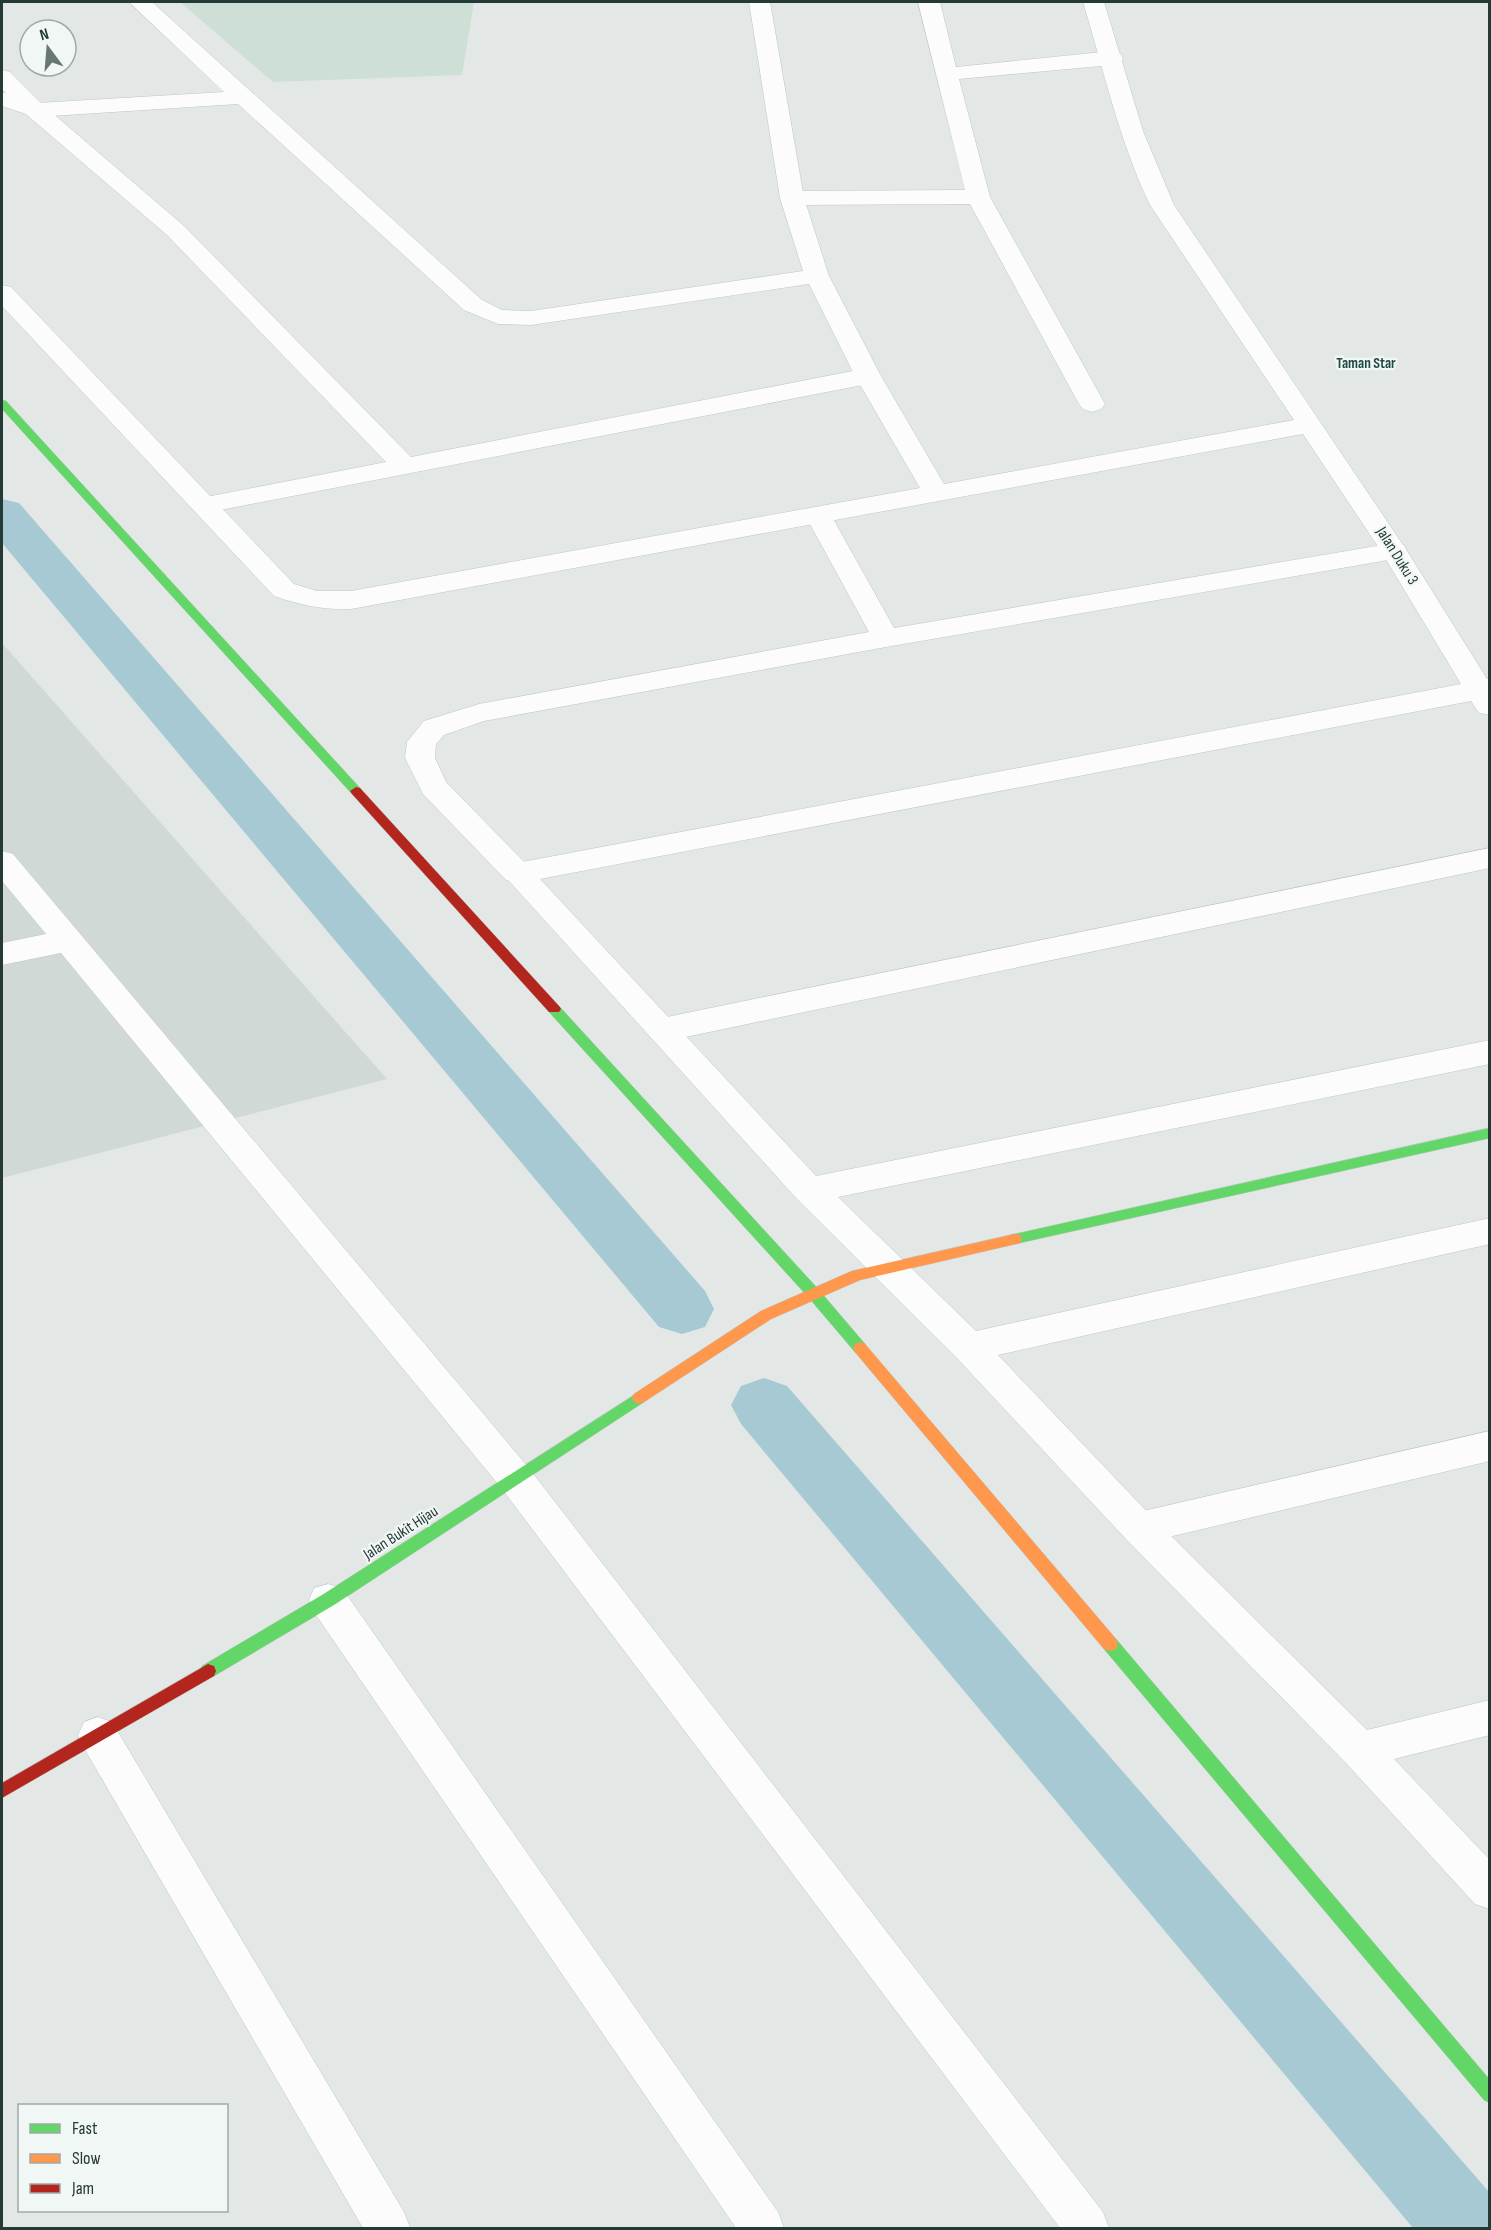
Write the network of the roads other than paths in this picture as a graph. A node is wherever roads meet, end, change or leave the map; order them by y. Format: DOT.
graph roads {
  1 [pos="140,2"];
  2 [pos="760,2"];
  3 [pos="929,2"];
  4 [pos="1094,2"];
  5 [pos="1112,58"];
  6 [pos="947,74"];
  7 [pos="2,77"];
  8 [pos="243,97"];
  9 [pos="2,99"];
  10 [pos="35,110"];
  11 [pos="978,197"];
  12 [pos="792,198"];
  13 [pos="817,276"];
  14 [pos="2,292"];
  15 [pos="868,376"];
  16 [pos="2,403"];
  17 [pos="1092,404"];
  18 [pos="1311,425"];
  19 [pos="406,467"];
  20 [pos="937,494"];
  21 [pos="205,505"];
  22 [pos="818,515"];
  23 [pos="1394,551"];
  24 [pos="886,638"];
  25 [pos="1486,695"];
  26 [pos="1490,858"];
  27 [pos="2,861"];
  28 [pos="517,873"];
  29 [pos="66,941"];
  30 [pos="2,954"];
  31 [pos="662,1030"];
  32 [pos="1490,1052"];
  33 [pos="1490,1133"];
  34 [pos="809,1190"];
  35 [pos="1490,1231"];
  36 [pos="887,1269"];
  37 [pos="814,1294"];
  38 [pos="969,1347"];
  39 [pos="1490,1446"];
  40 [pos="515,1478"];
  41 [pos="1139,1528"];
  42 [pos="328,1600"];
  43 [pos="1490,1718"];
  44 [pos="98,1735"];
  45 [pos="1360,1750"];
  46 [pos="2,1791"];
  47 [pos="1490,1890"];
  48 [pos="1490,2094"];
  49 [pos="388,2229"];
  50 [pos="762,2229"];
  51 [pos="1087,2229"];
  1 -- 8 [label="street"];
  2 -- 12 [label="street"];
  3 -- 6 [label="street"];
  4 -- 5 [label="street, Jalan Duku 3"];
  5 -- 6 [label="street"];
  5 -- 18 [label="street, Jalan Duku 3"];
  6 -- 11 [label="street"];
  7 -- 10 [label="street"];
  8 -- 10 [label="street"];
  8 -- 13 [label="street"];
  9 -- 10 [label="street"];
  10 -- 19 [label="street"];
  11 -- 12 [label="street"];
  11 -- 17 [label="street"];
  12 -- 13 [label="street"];
  13 -- 15 [label="street"];
  14 -- 21 [label="street"];
  15 -- 19 [label="street"];
  15 -- 20 [label="street"];
  16 -- 37 [label="street"];
  18 -- 20 [label="street"];
  18 -- 23 [label="street, Jalan Duku 3"];
  19 -- 21 [label="street"];
  20 -- 22 [label="street"];
  21 -- 22 [label="street"];
  22 -- 24 [label="street"];
  23 -- 24 [label="street"];
  23 -- 25 [label="street, Jalan Duku 3"];
  24 -- 28 [label="street"];
  25 -- 28 [label="street"];
  26 -- 31 [label="street"];
  27 -- 29 [label="street"];
  28 -- 31 [label="street"];
  29 -- 30 [label="street"];
  29 -- 40 [label="street"];
  31 -- 34 [label="street"];
  32 -- 34 [label="street"];
  33 -- 36 [label="street, Jalan Bukit Hijau"];
  34 -- 36 [label="street"];
  35 -- 38 [label="street"];
  36 -- 37 [label="street, Jalan Bukit Hijau"];
  36 -- 38 [label="street"];
  37 -- 40 [label="street, Jalan Bukit Hijau"];
  37 -- 48 [label="street"];
  38 -- 41 [label="street"];
  39 -- 41 [label="street"];
  40 -- 42 [label="street, Jalan Bukit Hijau"];
  40 -- 51 [label="street"];
  41 -- 45 [label="street"];
  42 -- 44 [label="street, Jalan Bukit Hijau"];
  42 -- 50 [label="street"];
  43 -- 45 [label="street"];
  44 -- 46 [label="street, Jalan Bukit Hijau"];
  44 -- 49 [label="street"];
  45 -- 47 [label="street"];
}
